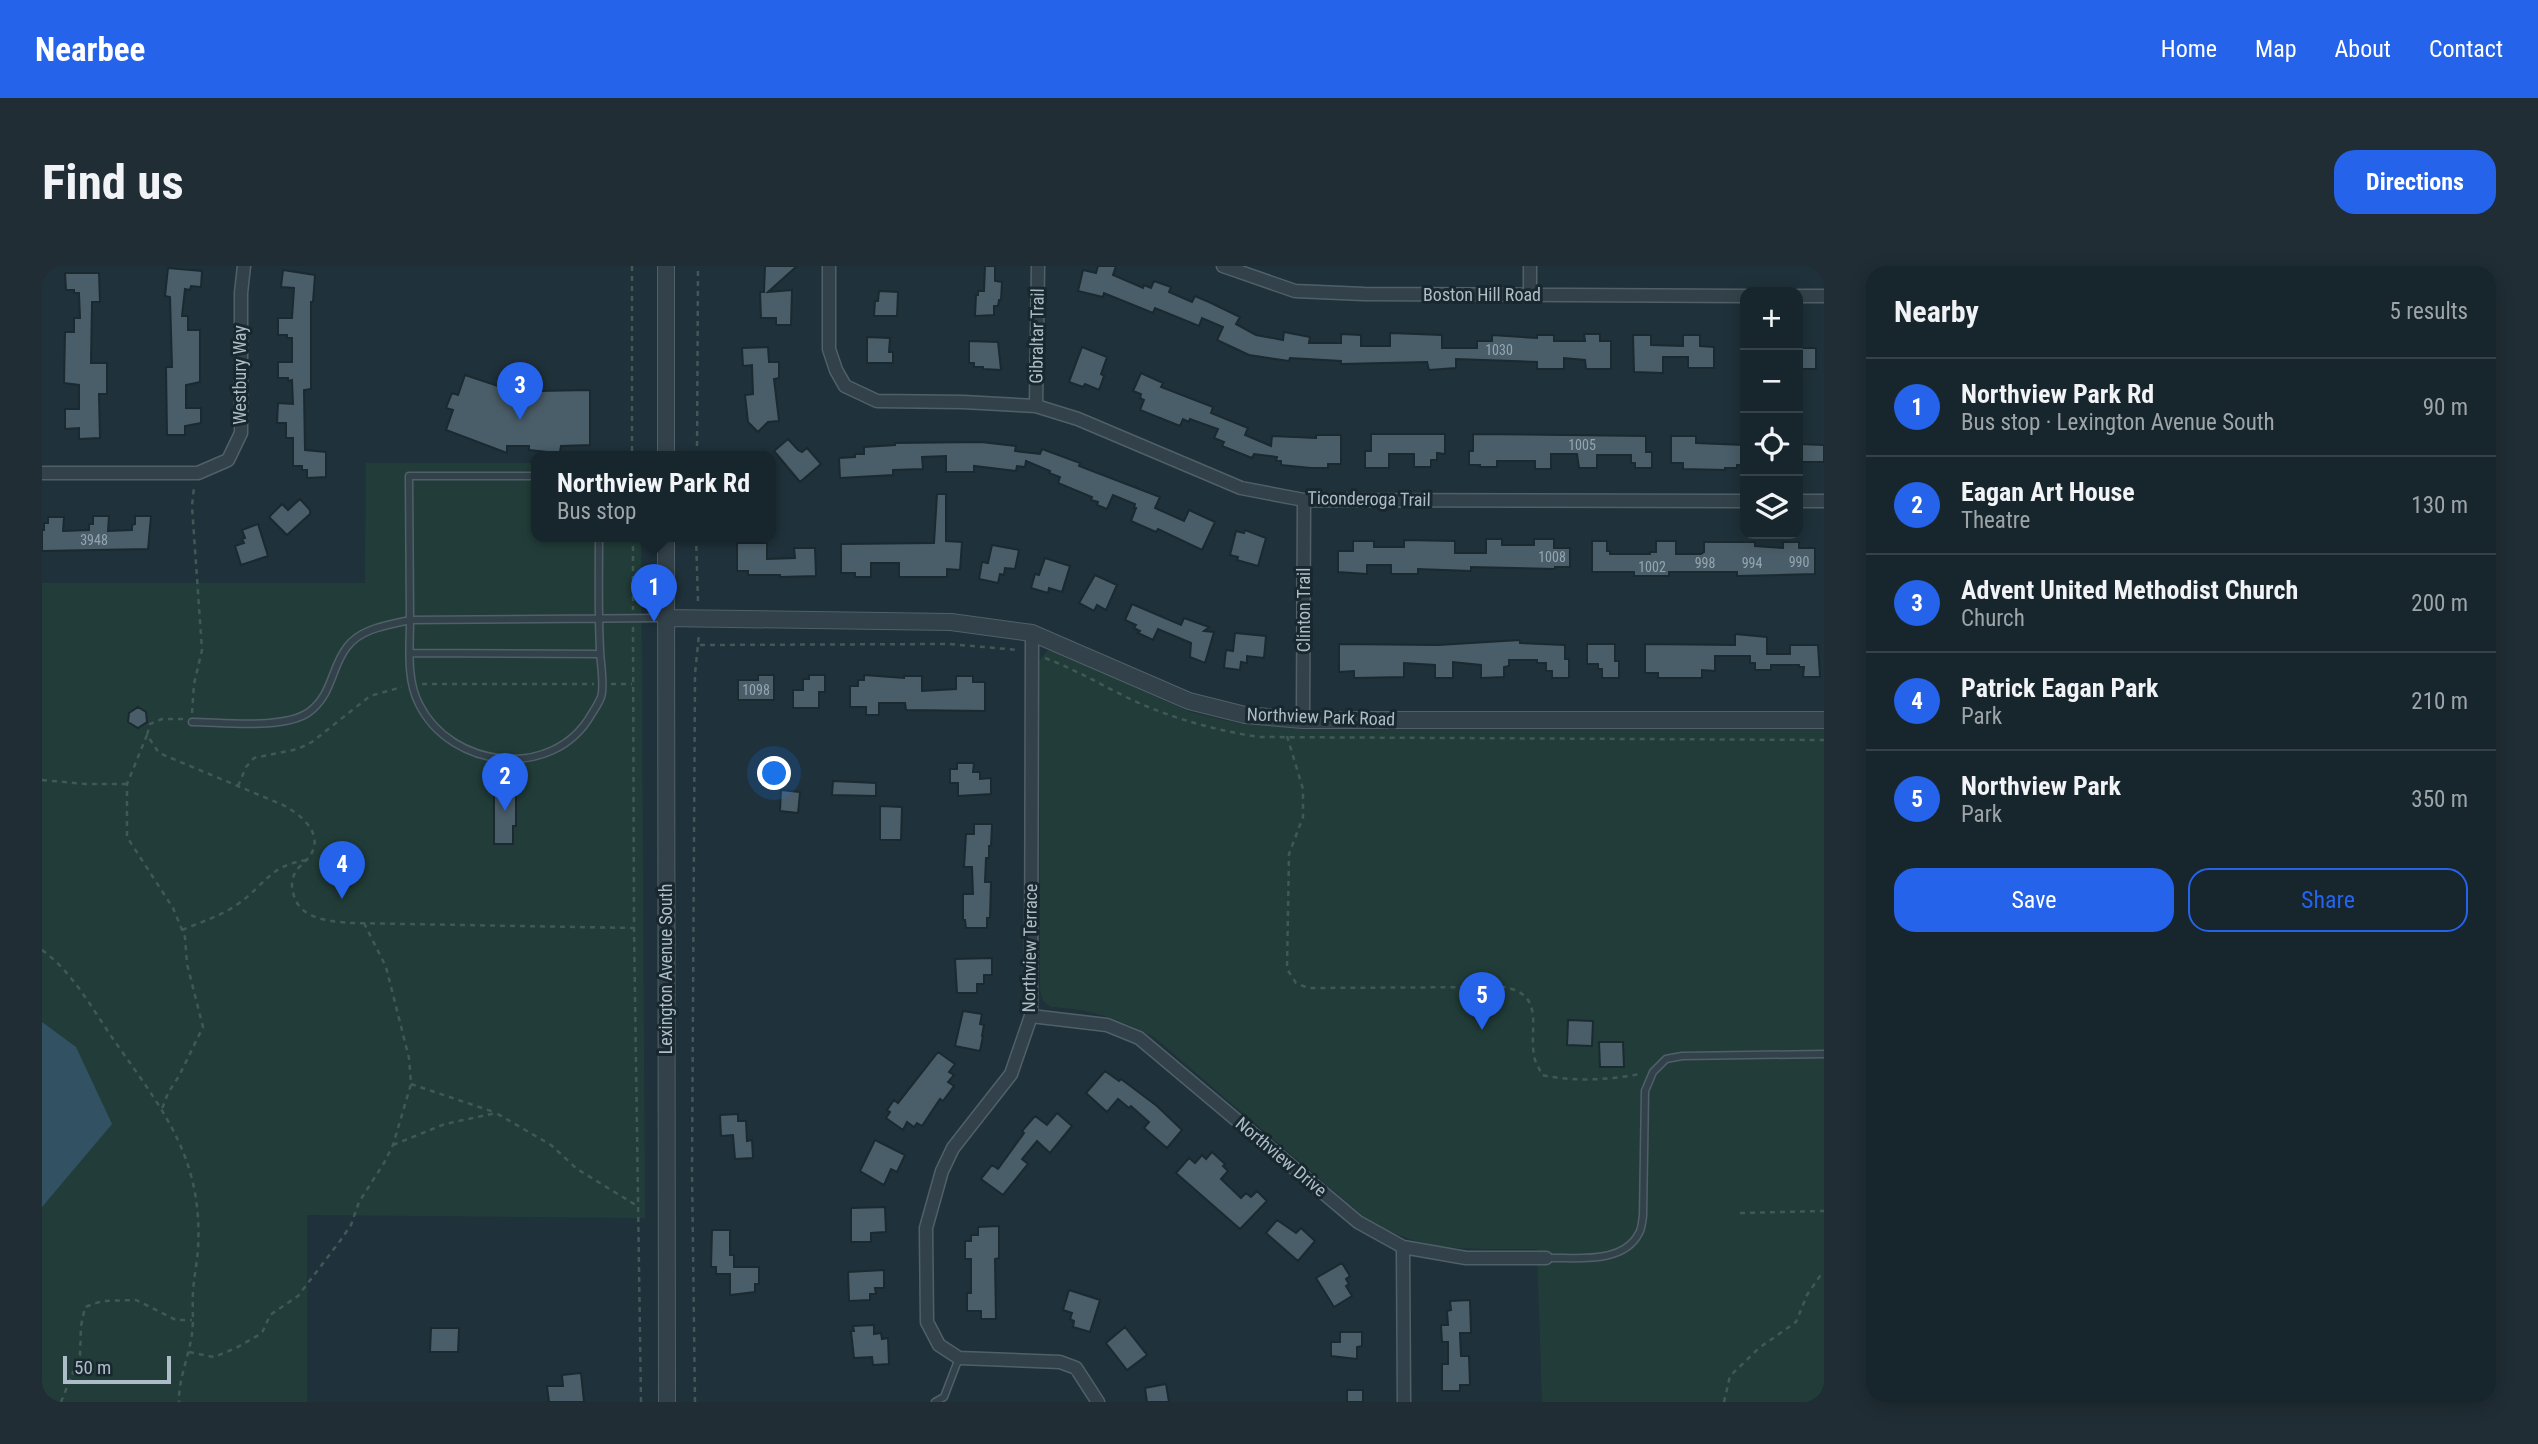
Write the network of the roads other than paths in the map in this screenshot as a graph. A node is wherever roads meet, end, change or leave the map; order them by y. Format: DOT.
graph roads {
  1 [pos="244,266"];
  2 [pos="666,266"];
  3 [pos="829,266"];
  4 [pos="1038,266"];
  5 [pos="1223,266"];
  6 [pos="1530,266"];
  7 [pos="1247,271"];
  8 [pos="1530,295"];
  9 [pos="1740,296"];
  10 [pos="1803,296"];
  11 [pos="1824,296"];
  12 [pos="1036,406"];
  13 [pos="666,451"];
  14 [pos="42,473"];
  15 [pos="531,476"];
  16 [pos="1304,499"];
  17 [pos="1740,501"];
  18 [pos="1803,501"];
  19 [pos="1824,501"];
  20 [pos="598,542"];
  21 [pos="666,542"];
  22 [pos="666,618"];
  23 [pos="599,619"];
  24 [pos="410,620"];
  25 [pos="1031,633"];
  26 [pos="411,653"];
  27 [pos="600,654"];
  28 [pos="1295,719"];
  29 [pos="1824,720"];
  30 [pos="192,722"];
  31 [pos="1031,1016"];
  32 [pos="1824,1054"];
  33 [pos="1403,1247"];
  34 [pos="1546,1258"];
  35 [pos="959,1358"];
  36 [pos="667,1402"];
  37 [pos="935,1402"];
  38 [pos="1098,1402"];
  39 [pos="1404,1402"];
  1 -- 14 [label="street, Westbury Way"];
  2 -- 13 [label="street"];
  3 -- 12 [label="street, Ticonderoga Trail"];
  4 -- 12 [label="street, Gibraltar Trail"];
  5 -- 7 [label="street, Boston Hill Road"];
  6 -- 8 [label="street"];
  7 -- 8 [label="street, Boston Hill Road"];
  8 -- 9 [label="street, Boston Hill Road"];
  10 -- 11 [label="street"];
  12 -- 16 [label="street, Ticonderoga Trail"];
  15 -- 24 [label="lane"];
  16 -- 17 [label="street, Ticonderoga Trail"];
  16 -- 28 [label="street, Clinton Trail"];
  18 -- 19 [label="street"];
  20 -- 23 [label="lane"];
  21 -- 22 [label="street, Lexington Avenue South"];
  22 -- 23 [label="lane"];
  22 -- 25 [label="street, Northview Park Road"];
  22 -- 36 [label="street, Lexington Avenue South"];
  23 -- 24 [label="lane"];
  23 -- 27 [label="lane"];
  24 -- 26 [label="lane"];
  24 -- 30 [label="lane"];
  25 -- 28 [label="street, Northview Park Road"];
  25 -- 31 [label="street, Northview Terrace"];
  26 -- 27 [label="lane"];
  26 -- 27 [label="lane"];
  28 -- 29 [label="street, Northview Park Road"];
  31 -- 33 [label="street, Northview Drive"];
  31 -- 35 [label="street, Northview Terrace"];
  32 -- 34 [label="lane"];
  33 -- 34 [label="street, Northview Drive"];
  33 -- 39 [label="street"];
  35 -- 37 [label="lane"];
  35 -- 38 [label="street"];
}
